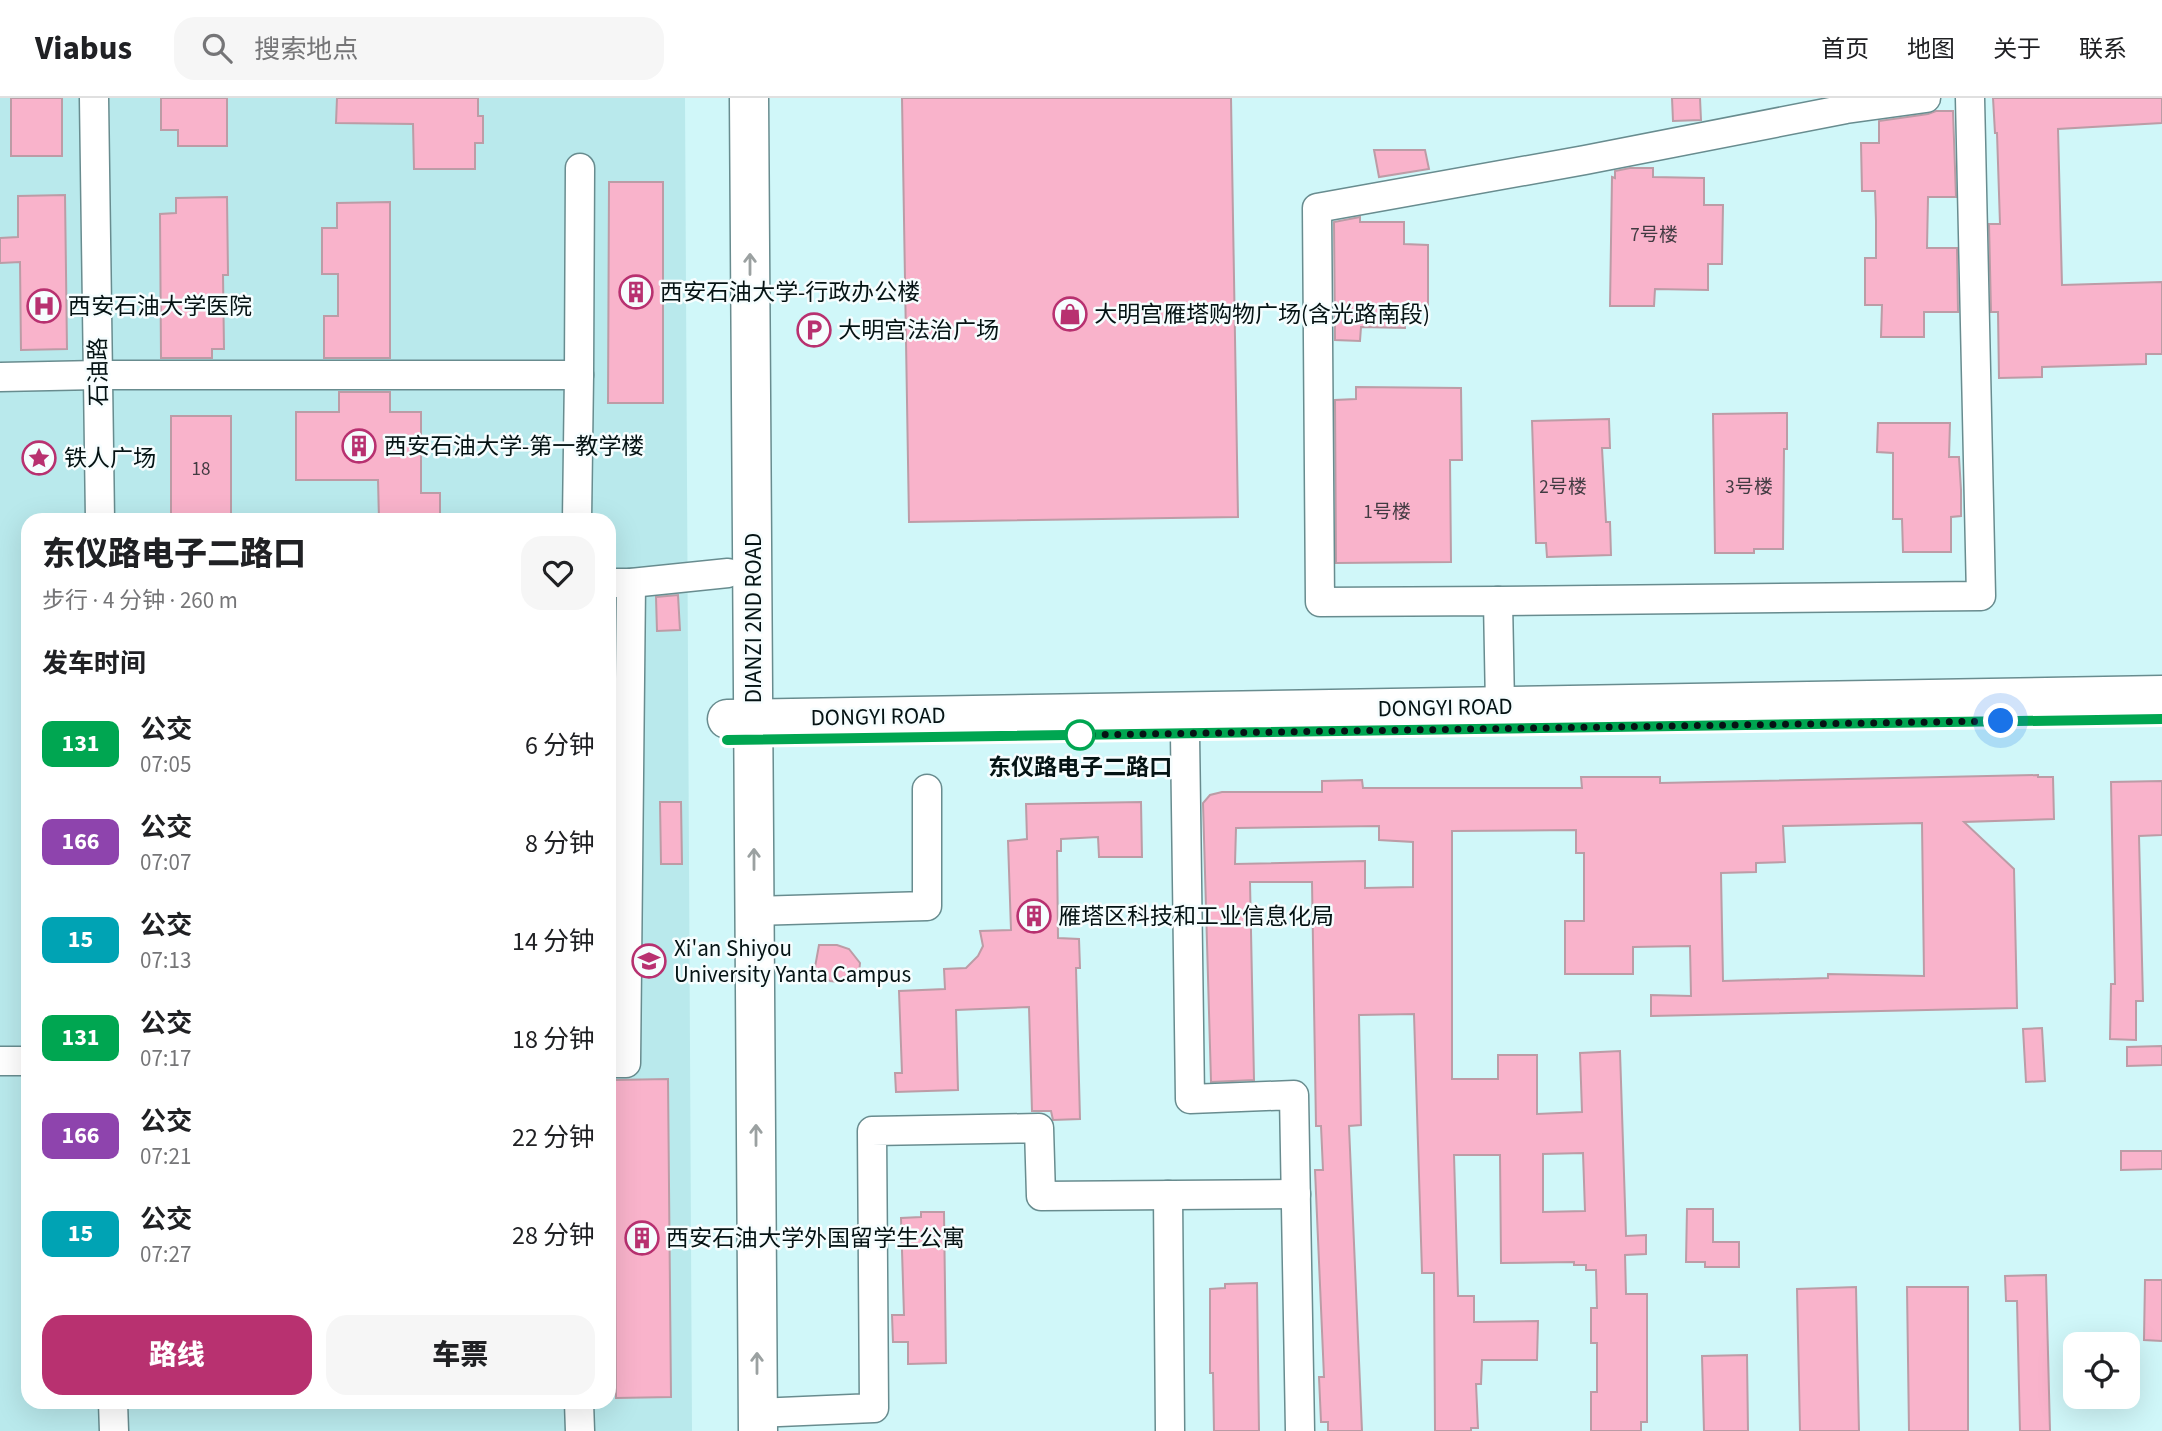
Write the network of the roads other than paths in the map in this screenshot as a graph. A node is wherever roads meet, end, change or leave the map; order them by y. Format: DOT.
graph roads {
  1 [pos="94,98"];
  2 [pos="724,98"];
  3 [pos="749,98"];
  4 [pos="1926,98"];
  5 [pos="1969,98"];
  6 [pos="580,168"];
  7 [pos="98,375"];
  8 [pos="579,375"];
  9 [pos="0,377"];
  10 [pos="100,513"];
  11 [pos="577,513"];
  12 [pos="728,573"];
  13 [pos="620,583"];
  14 [pos="1498,601"];
  15 [pos="2162,695"];
  16 [pos="1500,706"];
  17 [pos="2162,719"];
  18 [pos="740,729"];
  19 [pos="1185,734"];
  20 [pos="927,789"];
  21 [pos="754,911"];
  22 [pos="0,1061"];
  23 [pos="21,1061"];
  24 [pos="616,1063"];
  25 [pos="1296,1194"];
  26 [pos="1168,1195"];
  27 [pos="113,1409"];
  28 [pos="579,1409"];
  29 [pos="749,1425"];
  30 [pos="114,1431"];
  31 [pos="580,1431"];
  32 [pos="1170,1431"];
  33 [pos="1300,1431"];
  1 -- 7 [label="street, 石油路"];
  2 -- 12 [label="main road, DIANZI 2ND ROAD"];
  18 -- 3 [label="main road, DIANZI 2ND ROAD, one-way"];
  4 -- 14 [label="street"];
  5 -- 14 [label="street"];
  6 -- 8 [label="street"];
  7 -- 8 [label="street"];
  7 -- 9 [label="street"];
  7 -- 10 [label="street, 石油路"];
  8 -- 11 [label="street"];
  12 -- 13 [label="street"];
  12 -- 18 [label="main road, DIANZI 2ND ROAD"];
  13 -- 24 [label="street"];
  14 -- 16 [label="street"];
  15 -- 16 [label="main road, DONGYI ROAD"];
  16 -- 18 [label="main road, DONGYI ROAD"];
  17 -- 19 [label="main road, DONGYI ROAD"];
  18 -- 19 [label="main road, DONGYI ROAD"];
  21 -- 18 [label="main road, DIANZI 2ND ROAD, one-way"];
  18 -- 29 [label="main road, DIANZI 2ND ROAD"];
  19 -- 25 [label="street"];
  20 -- 21 [label="street"];
  29 -- 21 [label="main road, DIANZI 2ND ROAD, one-way"];
  22 -- 23 [label="street"];
  25 -- 26 [label="street"];
  25 -- 33 [label="street"];
  26 -- 29 [label="street"];
  26 -- 32 [label="street"];
  27 -- 30 [label="street"];
  28 -- 31 [label="street"];
}
